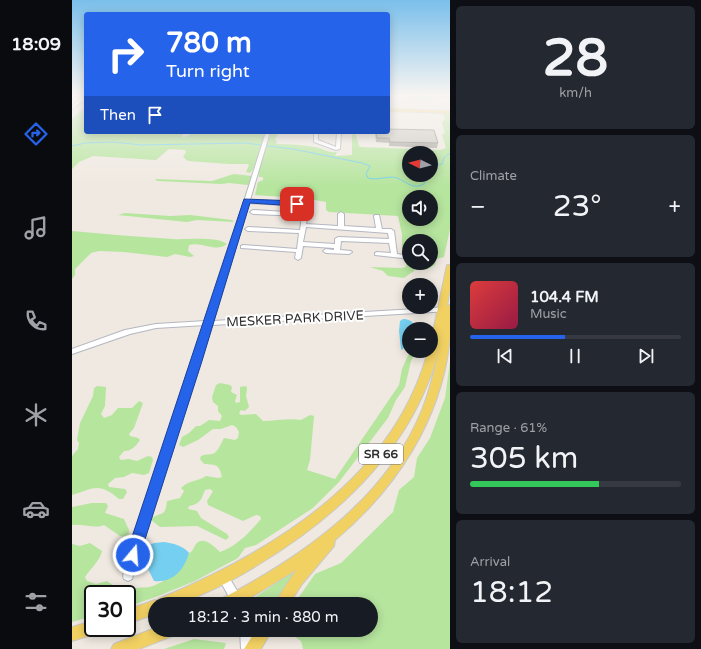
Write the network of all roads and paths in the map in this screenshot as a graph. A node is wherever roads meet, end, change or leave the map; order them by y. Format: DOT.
graph roads {
  1 [pos="268,134"];
  2 [pos="316,134"];
  3 [pos="339,134"];
  4 [pos="247,201"];
  5 [pos="253,212"];
  6 [pos="341,214"];
  7 [pos="305,215"];
  8 [pos="377,216"];
  9 [pos="303,228"];
  10 [pos="341,228"];
  11 [pos="248,229"];
  12 [pos="379,230"];
  13 [pos="392,241"];
  14 [pos="301,244"];
  15 [pos="243,247"];
  16 [pos="337,249"];
  17 [pos="300,251"];
  18 [pos="326,251"];
  19 [pos="349,252"];
  20 [pos="377,254"];
  21 [pos="394,255"];
  22 [pos="402,256"];
  23 [pos="298,258"];
  24 [pos="450,267"];
  25 [pos="448,309"];
  26 [pos="208,323"];
  27 [pos="72,352"];
  28 [pos="342,528"];
  29 [pos="128,576"];
  30 [pos="224,577"];
  31 [pos="179,597"];
  32 [pos="232,597"];
  33 [pos="242,597"];
  34 [pos="285,597"];
  35 [pos="148,610"];
  36 [pos="136,614"];
  37 [pos="84,631"];
  38 [pos="72,634"];
  39 [pos="151,637"];
  40 [pos="246,637"];
  41 [pos="260,637"];
  42 [pos="119,649"];
  43 [pos="247,649"];
  44 [pos="252,649"];
  1 -- 4 [label="street"];
  2 -- 3 [label="street"];
  4 -- 7 [label="street"];
  4 -- 26 [label="street"];
  5 -- 7 [label="street"];
  6 -- 10 [label="street"];
  7 -- 9 [label="street"];
  8 -- 12 [label="street"];
  9 -- 10 [label="street"];
  9 -- 11 [label="street"];
  9 -- 14 [label="street"];
  10 -- 12 [label="street"];
  12 -- 13 [label="street"];
  13 -- 16 [label="street"];
  13 -- 21 [label="street"];
  14 -- 16 [label="street"];
  14 -- 17 [label="street"];
  15 -- 17 [label="street"];
  16 -- 18 [label="street"];
  16 -- 19 [label="street"];
  17 -- 23 [label="street"];
  20 -- 21 [label="street"];
  21 -- 22 [label="street"];
  24 -- 25 [label="main road, SR 66"];
  25 -- 26 [label="street, MESKER PARK DRIVE"];
  25 -- 28 [label="main road, SR 66"];
  25 -- 30 [label="main road, SR 66"];
  26 -- 27 [label="street, MESKER PARK DRIVE"];
  26 -- 29 [label="street"];
  28 -- 33 [label="main road, SR 66"];
  28 -- 34 [label="main road"];
  30 -- 31 [label="main road, SR 66"];
  30 -- 32 [label="street"];
  35 -- 36 [label="main road"];
  37 -- 38 [label="main road"];
  39 -- 42 [label="main road"];
  40 -- 43 [label="street"];
  41 -- 44 [label="main road"];
}
